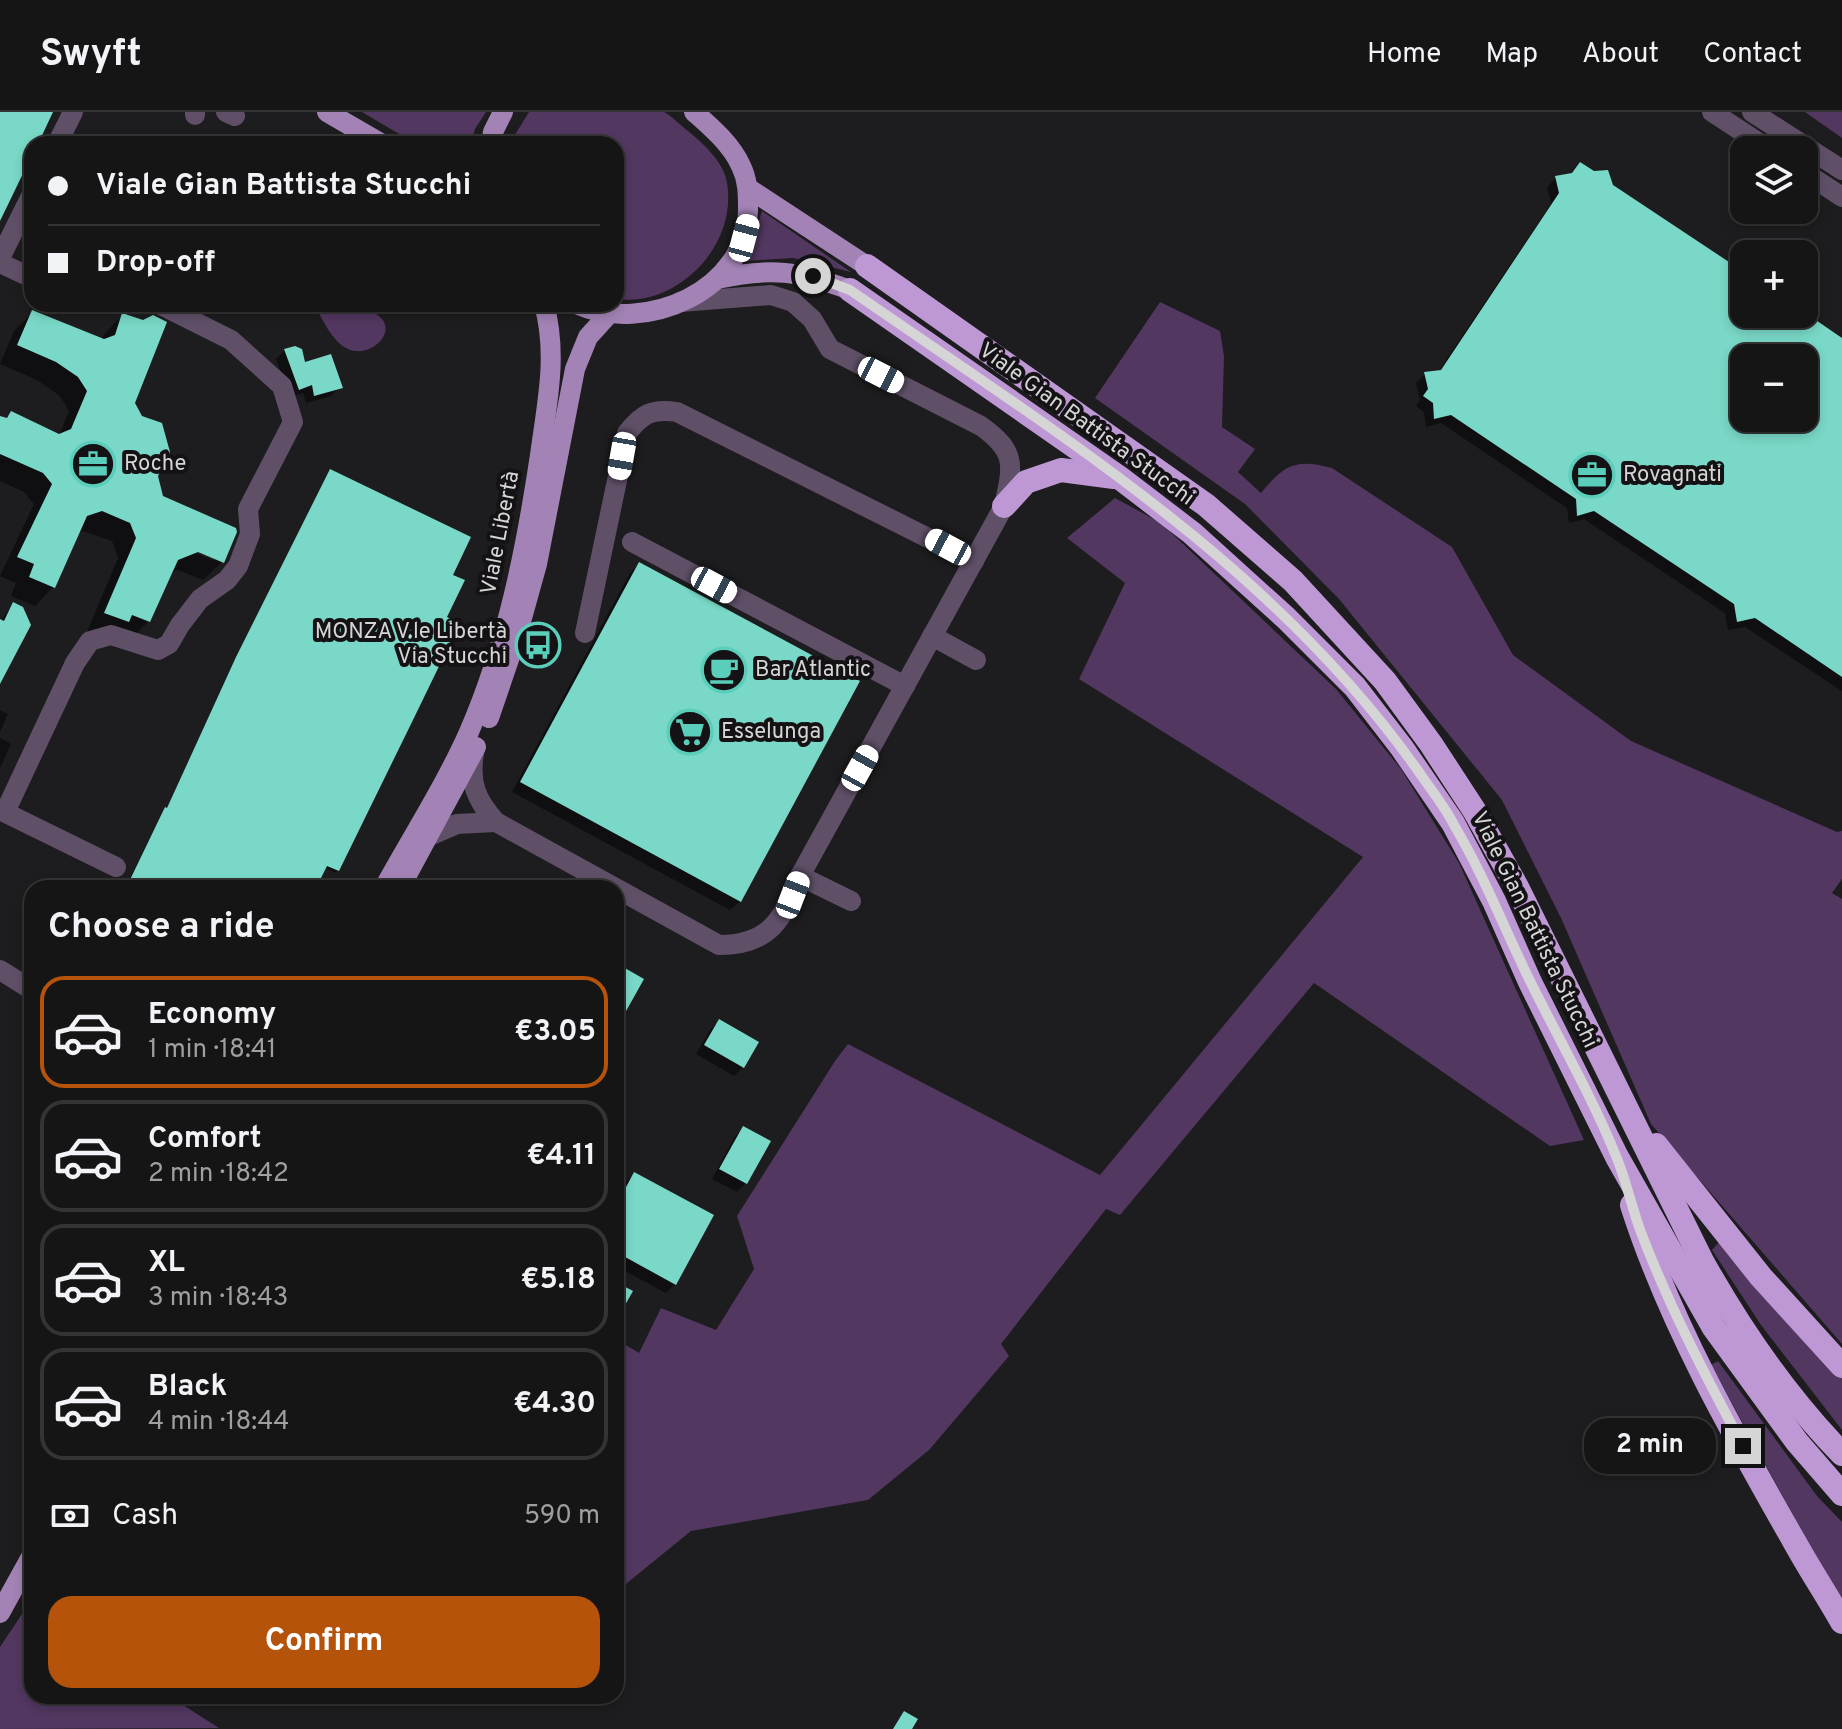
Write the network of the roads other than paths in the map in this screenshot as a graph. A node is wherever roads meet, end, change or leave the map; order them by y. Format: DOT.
graph roads {
  1 [pos="73,112"];
  2 [pos="327,112"];
  3 [pos="503,112"];
  4 [pos="694,112"];
  5 [pos="1712,112"];
  6 [pos="1752,112"];
  7 [pos="61,136"];
  8 [pos="368,136"];
  9 [pos="492,136"];
  10 [pos="1749,136"];
  11 [pos="1842,170"];
  12 [pos="1818,181"];
  13 [pos="748,188"];
  14 [pos="1842,197"];
  15 [pos="24,211"];
  16 [pos="0,261"];
  17 [pos="867,266"];
  18 [pos="24,274"];
  19 [pos="717,279"];
  20 [pos="850,290"];
  21 [pos="680,302"];
  22 [pos="175,312"];
  23 [pos="546,312"];
  24 [pos="599,312"];
  25 [pos="608,315"];
  26 [pos="1120,478"];
  27 [pos="1004,506"];
  28 [pos="632,542"];
  29 [pos="974,561"];
  30 [pos="585,633"];
  31 [pos="932,636"];
  32 [pos="976,660"];
  33 [pos="905,686"];
  34 [pos="474,753"];
  35 [pos="3,811"];
  36 [pos="496,822"];
  37 [pos="429,836"];
  38 [pos="116,867"];
  39 [pos="800,876"];
  40 [pos="388,880"];
  41 [pos="404,880"];
  42 [pos="601,880"];
  43 [pos="624,893"];
  44 [pos="851,901"];
  45 [pos="0,970"];
  46 [pos="24,985"];
  47 [pos="1625,1105"];
  48 [pos="1617,1157"];
  49 [pos="1842,1366"];
  50 [pos="1842,1454"];
  51 [pos="1842,1494"];
  52 [pos="24,1570"];
  53 [pos="0,1613"];
  54 [pos="1842,1622"];
  1 -- 7 [label="street"];
  2 -- 8 [label="main road"];
  3 -- 9 [label="main road"];
  4 -- 13 [label="main road, Viale Gian Battista Stucchi"];
  5 -- 10 [label="street"];
  6 -- 11 [label="street"];
  12 -- 14 [label="street"];
  13 -- 17 [label="main road, Viale Gian Battista Stucchi"];
  13 -- 19 [label="main road, Viale Gian Battista Stucchi"];
  15 -- 16 [label="street"];
  16 -- 18 [label="street"];
  17 -- 47 [label="highway, Viale Gian Battista Stucchi"];
  19 -- 20 [label="main road, Viale Gian Battista Stucchi"];
  19 -- 21 [label="main road, Viale Gian Battista Stucchi"];
  20 -- 26 [label="highway, Viale Gian Battista Stucchi"];
  21 -- 25 [label="main road, Viale Gian Battista Stucchi"];
  21 -- 27 [label="street"];
  22 -- 35 [label="street"];
  23 -- 40 [label="main road, Viale Libertà"];
  24 -- 25 [label="main road, Viale Gian Battista Stucchi"];
  25 -- 34 [label="main road, Viale Libertà"];
  26 -- 27 [label="highway"];
  26 -- 48 [label="highway, Viale Gian Battista Stucchi"];
  27 -- 29 [label="street"];
  28 -- 33 [label="street"];
  29 -- 30 [label="street"];
  29 -- 31 [label="street"];
  31 -- 32 [label="street"];
  31 -- 33 [label="street"];
  33 -- 39 [label="street"];
  34 -- 36 [label="street"];
  34 -- 37 [label="main road, Viale Libertà"];
  35 -- 38 [label="street"];
  36 -- 37 [label="street"];
  36 -- 42 [label="street"];
  37 -- 41 [label="main road, Viale Libertà"];
  39 -- 43 [label="street"];
  39 -- 44 [label="street"];
  45 -- 46 [label="street"];
  47 -- 49 [label="highway"];
  47 -- 50 [label="highway, Viale Gian Battista Stucchi"];
  48 -- 51 [label="highway, Viale Gian Battista Stucchi"];
  48 -- 54 [label="highway"];
  52 -- 53 [label="main road"];
}
